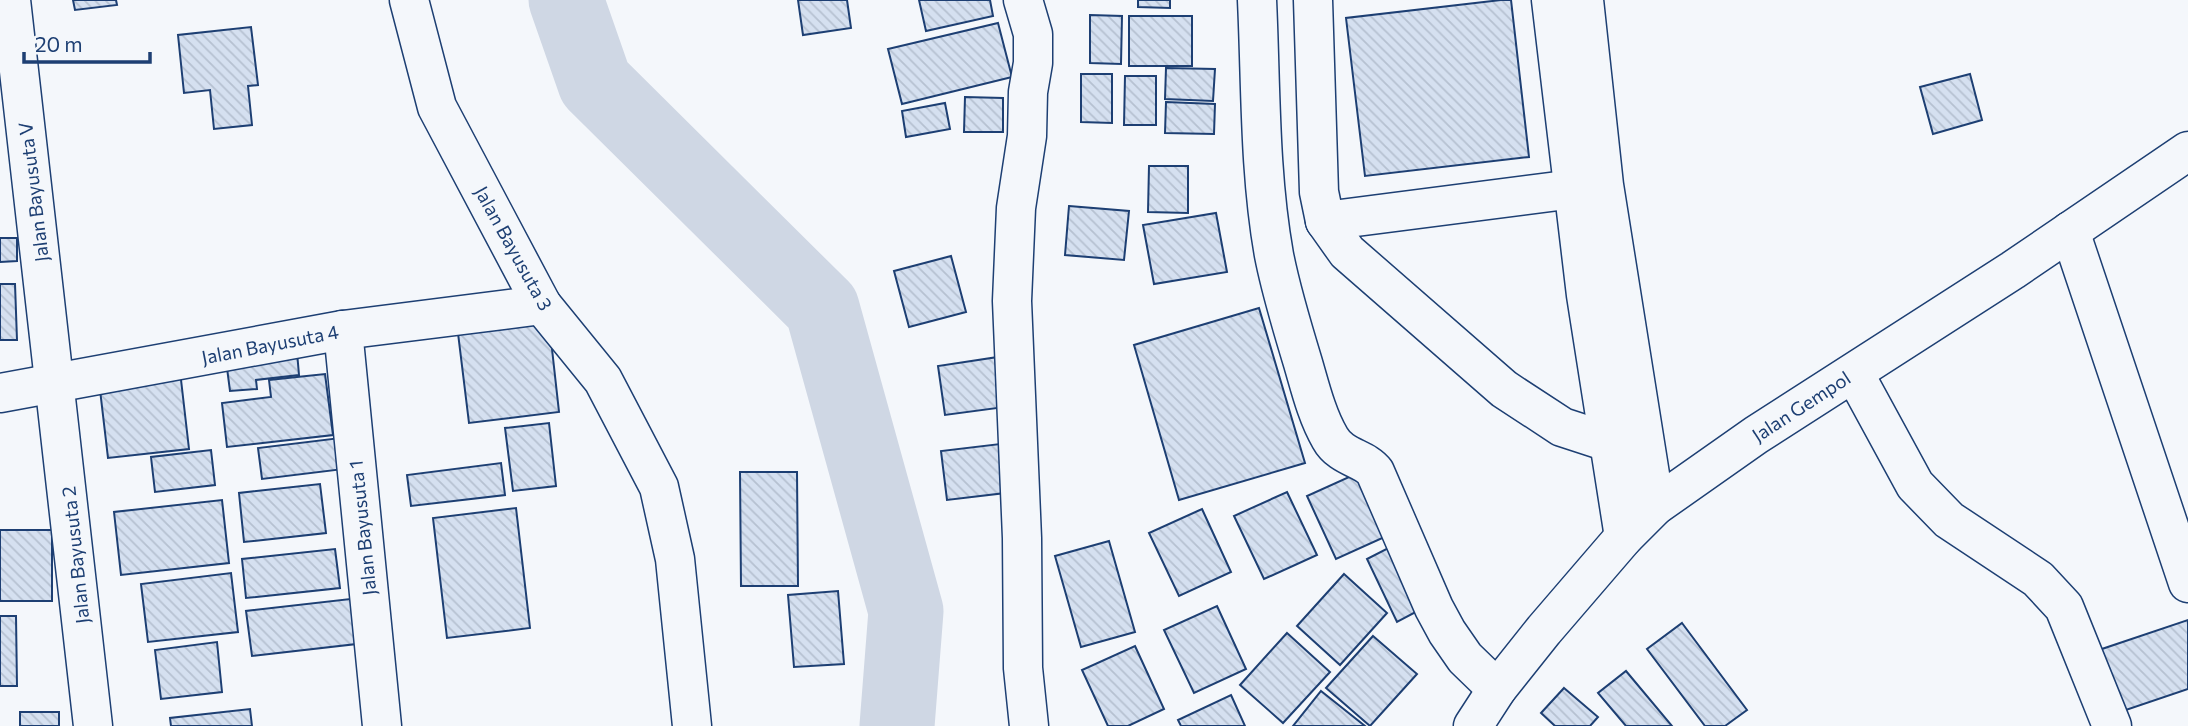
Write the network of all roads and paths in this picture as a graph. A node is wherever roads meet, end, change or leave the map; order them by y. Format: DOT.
graph roads {
  1 [pos="11,0"];
  2 [pos="409,0"];
  3 [pos="1023,0"];
  4 [pos="1257,0"];
  5 [pos="1313,0"];
  6 [pos="1551,0"];
  7 [pos="1584,0"];
  8 [pos="2188,151"];
  9 [pos="1589,188"];
  10 [pos="1325,221"];
  11 [pos="2070,232"];
  12 [pos="542,305"];
  13 [pos="343,330"];
  14 [pos="1854,373"];
  15 [pos="56,384"];
  16 [pos="0,393"];
  17 [pos="1608,442"];
  18 [pos="1655,506"];
  19 [pos="1624,537"];
  20 [pos="2188,583"];
  21 [pos="1497,689"];
  22 [pos="93,726"];
  23 [pos="382,726"];
  24 [pos="692,726"];
  25 [pos="1029,726"];
  26 [pos="1473,726"];
  27 [pos="2112,726"];
  1 -- 15 [label="street, Jalan Bayusuta V"];
  2 -- 12 [label="street, Jalan Bayusuta 3"];
  3 -- 25 [label="street"];
  4 -- 21 [label="street"];
  5 -- 10 [label="street"];
  6 -- 9 [label="street"];
  7 -- 9 [label="street"];
  8 -- 11 [label="street, Jalan Gempol"];
  9 -- 10 [label="street"];
  9 -- 17 [label="street"];
  9 -- 18 [label="street"];
  10 -- 17 [label="street"];
  11 -- 14 [label="street, Jalan Gempol"];
  11 -- 20 [label="street"];
  12 -- 13 [label="street, Jalan Bayusuta 4"];
  12 -- 24 [label="street, Jalan Bayusuta 3"];
  13 -- 15 [label="street, Jalan Bayusuta 4"];
  13 -- 23 [label="street, Jalan Bayusuta 1"];
  14 -- 18 [label="street, Jalan Gempol"];
  14 -- 27 [label="street"];
  15 -- 16 [label="street, Jalan Bayusuta 4"];
  15 -- 22 [label="street, Jalan Bayusuta 2"];
  17 -- 19 [label="street"];
  18 -- 19 [label="street, Jalan Gempol"];
  19 -- 21 [label="street, Jalan Gempol"];
  21 -- 26 [label="street, Jalan Gempol"];
}
